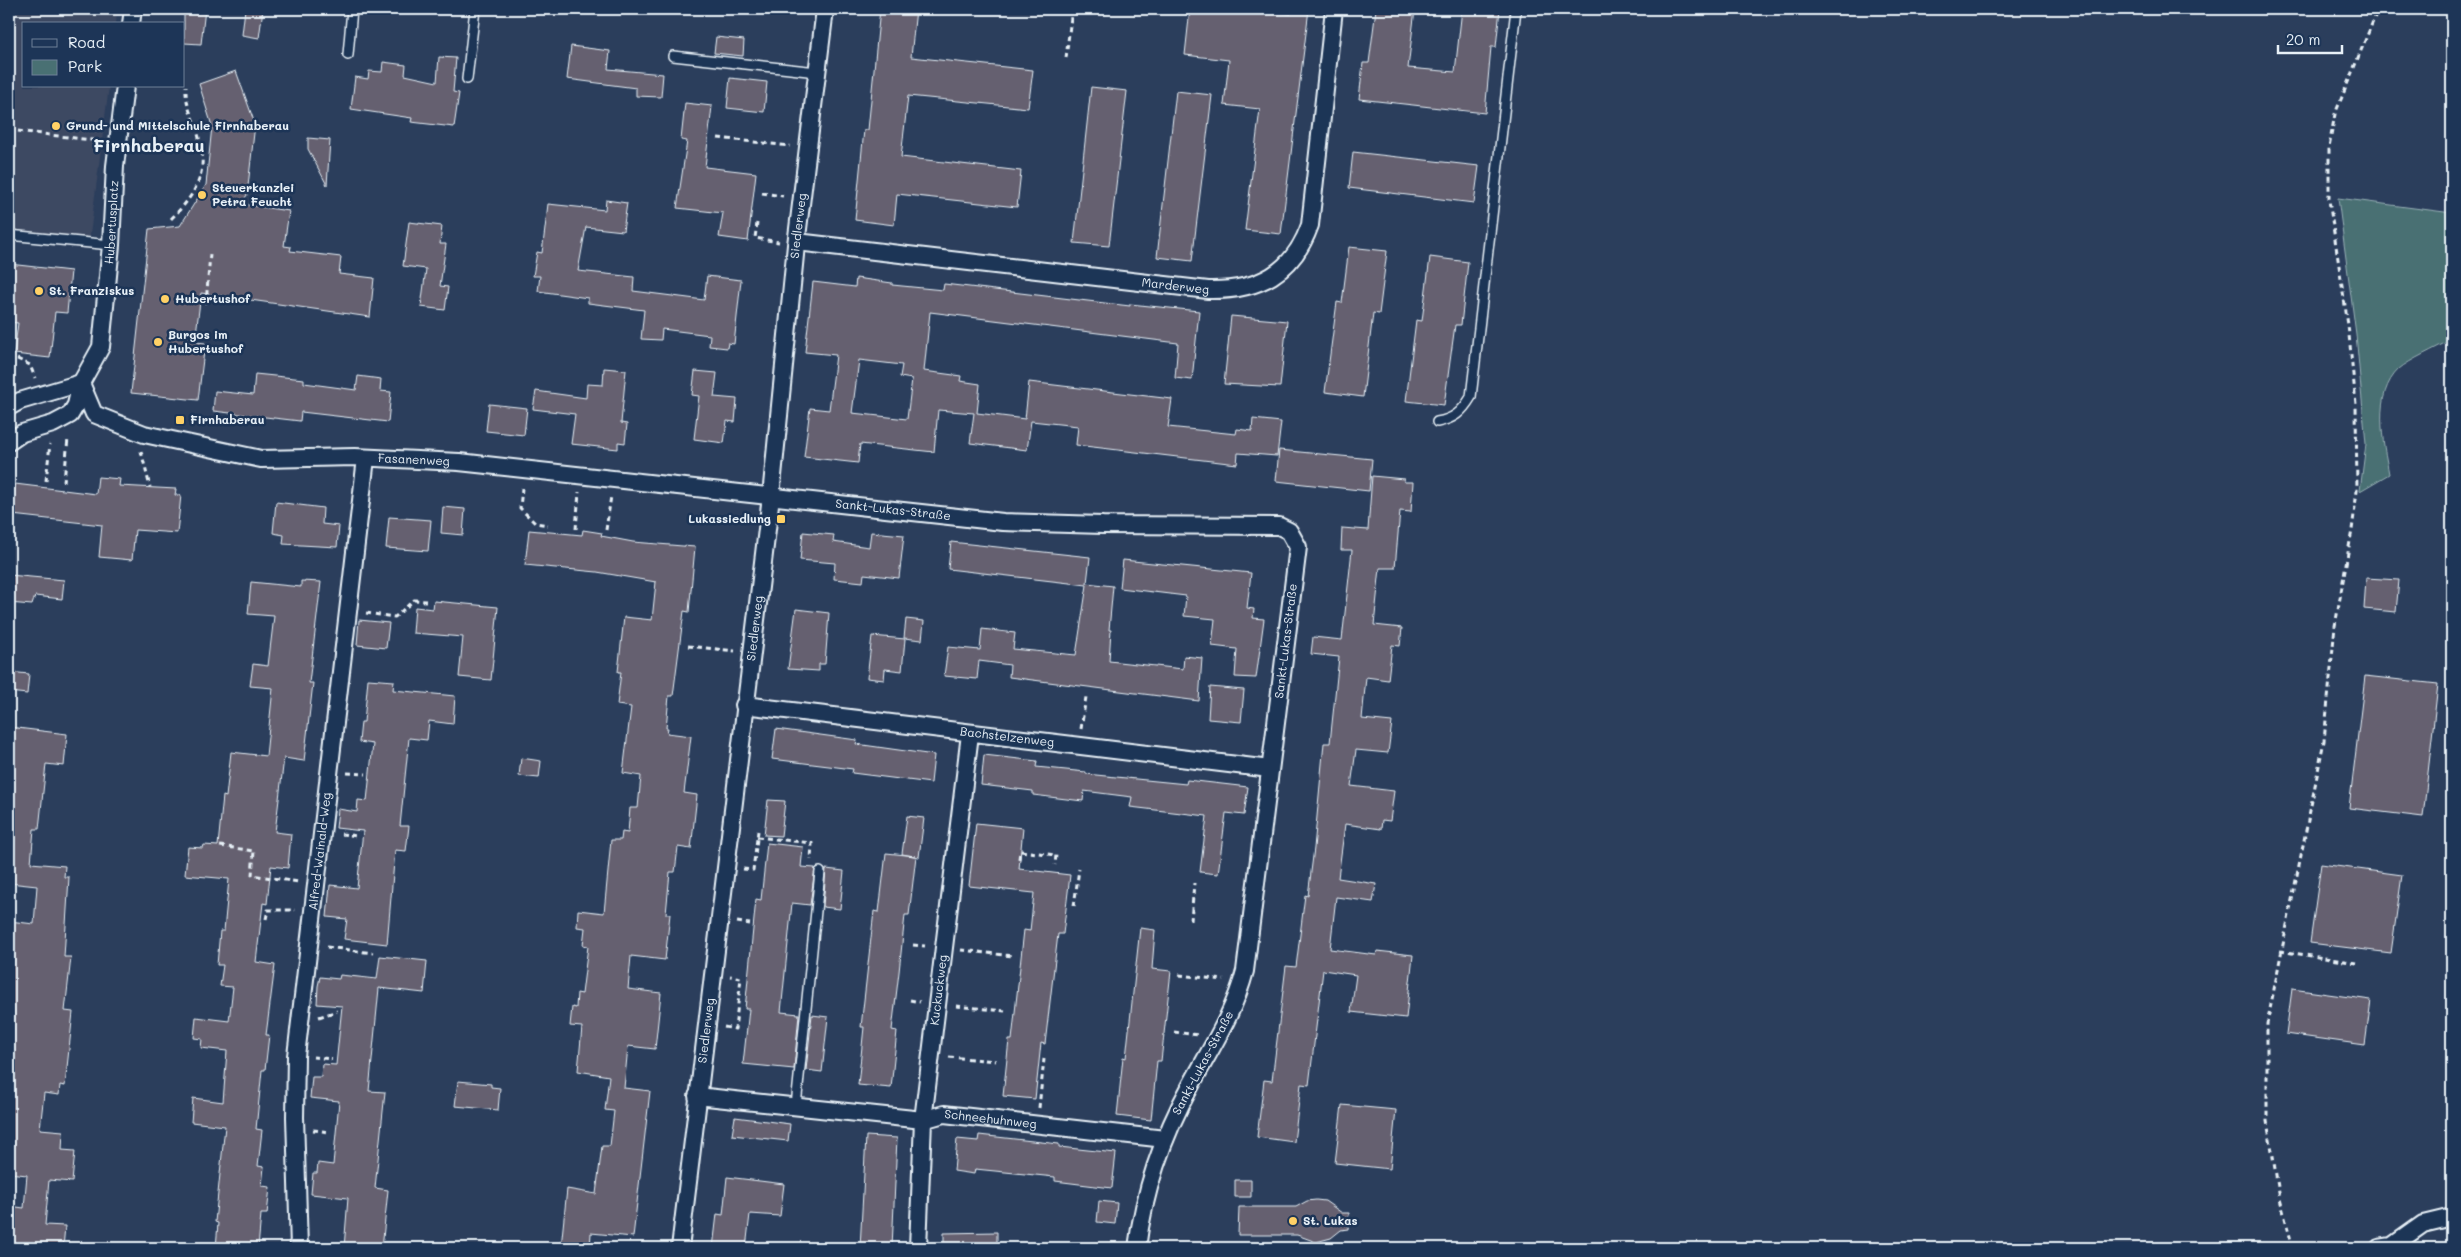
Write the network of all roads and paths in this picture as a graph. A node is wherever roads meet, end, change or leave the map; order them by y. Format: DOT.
graph roads {
  1 [pos="133,9"];
  2 [pos="352,9"];
  3 [pos="475,9"];
  4 [pos="825,9"];
  5 [pos="1072,9"];
  6 [pos="1334,9"];
  7 [pos="1516,9"];
  8 [pos="2378,9"];
  9 [pos="131,22"];
  10 [pos="348,55"];
  11 [pos="673,56"];
  12 [pos="1066,58"];
  13 [pos="817,72"];
  14 [pos="468,79"];
  15 [pos="186,86"];
  16 [pos="125,88"];
  17 [pos="9,130"];
  18 [pos="718,138"];
  19 [pos="808,148"];
  20 [pos="100,149"];
  21 [pos="171,219"];
  22 [pos="757,223"];
  23 [pos="9,235"];
  24 [pos="796,244"];
  25 [pos="111,245"];
  26 [pos="210,254"];
  27 [pos="206,304"];
  28 [pos="9,355"];
  29 [pos="81,383"];
  30 [pos="41,394"];
  31 [pos="9,407"];
  32 [pos="70,415"];
  33 [pos="1437,422"];
  34 [pos="52,424"];
  35 [pos="144,434"];
  36 [pos="9,442"];
  37 [pos="366,458"];
  38 [pos="524,470"];
  39 [pos="580,476"];
  40 [pos="46,480"];
  41 [pos="613,480"];
  42 [pos="64,482"];
  43 [pos="150,486"];
  44 [pos="771,496"];
  45 [pos="548,525"];
  46 [pos="576,529"];
  47 [pos="606,530"];
  48 [pos="426,601"];
  49 [pos="347,611"];
  50 [pos="688,646"];
  51 [pos="751,653"];
  52 [pos="1086,697"];
  53 [pos="744,705"];
  54 [pos="970,734"];
  55 [pos="1077,747"];
  56 [pos="1270,769"];
  57 [pos="758,831"];
  58 [pos="757,837"];
  59 [pos="220,846"];
  60 [pos="1019,859"];
  61 [pos="1055,865"];
  62 [pos="726,866"];
  63 [pos="1079,869"];
  64 [pos="820,872"];
  65 [pos="1194,883"];
  66 [pos="316,884"];
  67 [pos="1074,906"];
  68 [pos="313,910"];
  69 [pos="266,919"];
  70 [pos="1191,921"];
  71 [pos="309,945"];
  72 [pos="944,949"];
  73 [pos="2280,951"];
  74 [pos="373,953"];
  75 [pos="1013,956"];
  76 [pos="2356,964"];
  77 [pos="1179,975"];
  78 [pos="1242,982"];
  79 [pos="937,1004"];
  80 [pos="1005,1010"];
  81 [pos="931,1056"];
  82 [pos="1044,1059"];
  83 [pos="996,1061"];
  84 [pos="697,1096"];
  85 [pos="796,1106"];
  86 [pos="923,1120"];
  87 [pos="1037,1124"];
  88 [pos="1165,1139"];
  89 [pos="2452,1218"];
  90 [pos="299,1248"];
  91 [pos="314,1248"];
  92 [pos="334,1248"];
  93 [pos="680,1248"];
  94 [pos="918,1248"];
  95 [pos="1136,1248"];
  96 [pos="2293,1248"];
  97 [pos="2391,1248"];
  1 -- 9 [label="street"];
  2 -- 10 [label="lane"];
  3 -- 14 [label="lane"];
  4 -- 13 [label="street, Siedlerweg"];
  5 -- 12 [label="path"];
  6 -- 24 [label="street, Marderweg"];
  7 -- 33 [label="lane"];
  8 -- 73 [label="path"];
  11 -- 13 [label="lane"];
  13 -- 19 [label="street, Siedlerweg"];
  15 -- 21 [label="path"];
  16 -- 25 [label="street, Hubertusplatz"];
  17 -- 20 [label="path"];
  18 -- 19 [label="path"];
  19 -- 24 [label="street, Siedlerweg"];
  22 -- 24 [label="path"];
  23 -- 25 [label="lane"];
  24 -- 44 [label="street, Siedlerweg"];
  25 -- 29 [label="street, Hubertusplatz"];
  26 -- 27 [label="path"];
  28 -- 30 [label="path"];
  29 -- 30 [label="street"];
  29 -- 32 [label="street"];
  29 -- 35 [label="street, Fasanenweg"];
  30 -- 31 [label="street"];
  32 -- 34 [label="street"];
  32 -- 42 [label="path"];
  34 -- 36 [label="street"];
  34 -- 40 [label="path"];
  35 -- 37 [label="street, Fasanenweg"];
  35 -- 43 [label="path"];
  37 -- 38 [label="street, Fasanenweg"];
  37 -- 49 [label="street, Alfred-Wainald-Weg"];
  38 -- 39 [label="street, Fasanenweg"];
  38 -- 45 [label="path"];
  39 -- 41 [label="street, Fasanenweg"];
  39 -- 46 [label="path"];
  41 -- 44 [label="street, Fasanenweg"];
  41 -- 47 [label="path"];
  44 -- 51 [label="street, Siedlerweg"];
  44 -- 56 [label="street, Sankt-Lukas-Straße"];
  48 -- 49 [label="path"];
  49 -- 66 [label="street, Alfred-Wainald-Weg"];
  50 -- 51 [label="path"];
  51 -- 53 [label="street, Siedlerweg"];
  52 -- 55 [label="path"];
  53 -- 54 [label="street, Bachstelzenweg"];
  53 -- 62 [label="street, Siedlerweg"];
  54 -- 55 [label="street, Bachstelzenweg"];
  54 -- 72 [label="street, Kuckuckweg"];
  55 -- 56 [label="street, Bachstelzenweg"];
  56 -- 78 [label="street, Sankt-Lukas-Straße"];
  57 -- 58 [label="path"];
  58 -- 62 [label="path"];
  58 -- 64 [label="path"];
  59 -- 66 [label="path"];
  60 -- 61 [label="path"];
  62 -- 84 [label="street, Siedlerweg"];
  63 -- 67 [label="path"];
  64 -- 85 [label="lane"];
  65 -- 70 [label="path"];
  66 -- 68 [label="street, Alfred-Wainald-Weg"];
  68 -- 69 [label="path"];
  68 -- 71 [label="street, Alfred-Wainald-Weg"];
  71 -- 74 [label="path"];
  71 -- 90 [label="street, Alfred-Wainald-Weg"];
  72 -- 75 [label="path"];
  72 -- 79 [label="street, Kuckuckweg"];
  73 -- 76 [label="path"];
  73 -- 96 [label="path"];
  77 -- 78 [label="path"];
  78 -- 88 [label="street, Sankt-Lukas-Straße"];
  79 -- 80 [label="path"];
  79 -- 81 [label="street, Kuckuckweg"];
  81 -- 83 [label="path"];
  81 -- 86 [label="street, Kuckuckweg"];
  82 -- 87 [label="path"];
  84 -- 85 [label="street, Schneehuhnweg"];
  84 -- 93 [label="street, Siedlerweg"];
  85 -- 86 [label="street, Schneehuhnweg"];
  86 -- 87 [label="street, Schneehuhnweg"];
  86 -- 94 [label="street, Kuckuckweg"];
  87 -- 88 [label="street, Schneehuhnweg"];
  88 -- 95 [label="street, Sankt-Lukas-Straße"];
  89 -- 97 [label="street"];
  91 -- 92 [label="path"];
}
